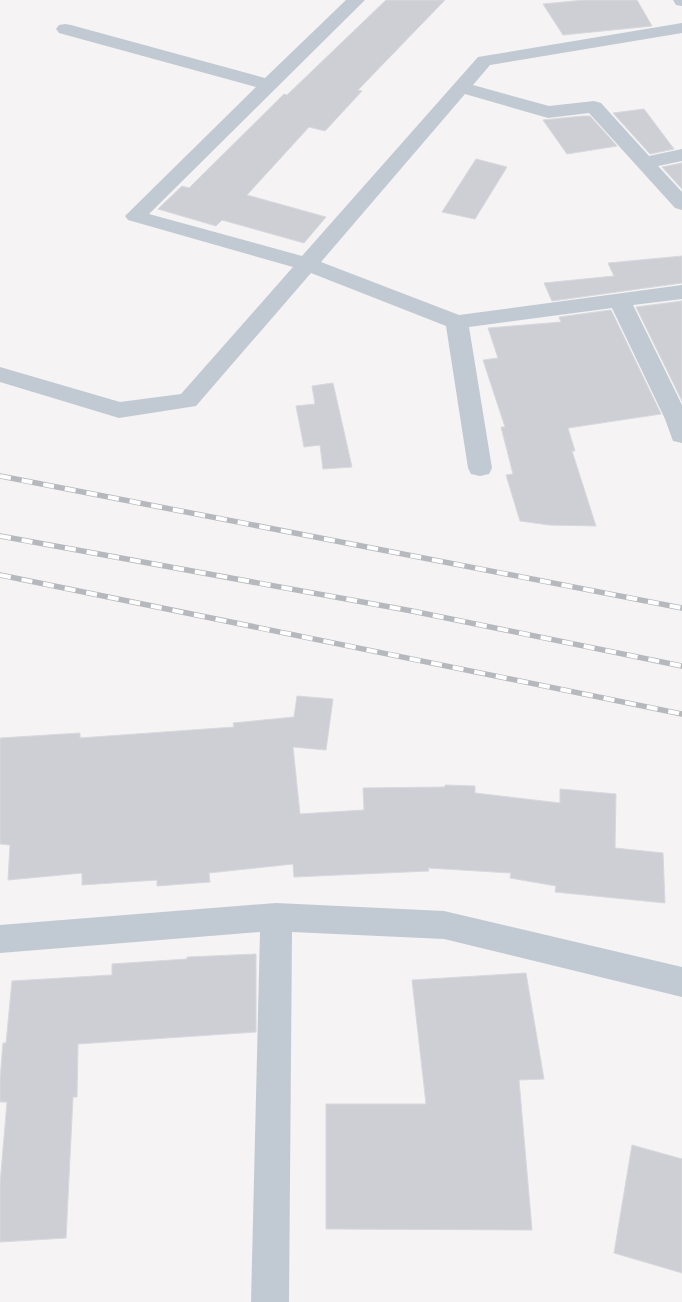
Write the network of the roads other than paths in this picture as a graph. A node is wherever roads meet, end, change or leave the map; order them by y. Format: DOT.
graph roads {
  1 [pos="356,0"];
  2 [pos="682,28"];
  3 [pos="65,29"];
  4 [pos="269,85"];
  5 [pos="461,87"];
  6 [pos="682,155"];
  7 [pos="645,163"];
  8 [pos="682,204"];
  9 [pos="307,264"];
  10 [pos="682,292"];
  11 [pos="620,300"];
  12 [pos="457,322"];
  13 [pos="0,374"];
  14 [pos="680,424"];
  15 [pos="480,468"];
  16 [pos="276,917"];
  17 [pos="0,939"];
  18 [pos="682,982"];
  19 [pos="270,1302"];
  1 -- 4 [label="street"];
  2 -- 5 [label="street"];
  3 -- 4 [label="street"];
  4 -- 9 [label="street"];
  5 -- 7 [label="street"];
  5 -- 9 [label="street"];
  6 -- 7 [label="street"];
  7 -- 8 [label="street"];
  9 -- 12 [label="street"];
  9 -- 13 [label="street"];
  10 -- 11 [label="street"];
  11 -- 12 [label="street"];
  11 -- 14 [label="street"];
  12 -- 15 [label="street"];
  16 -- 17 [label="street"];
  16 -- 18 [label="street"];
  16 -- 19 [label="street"];
}
